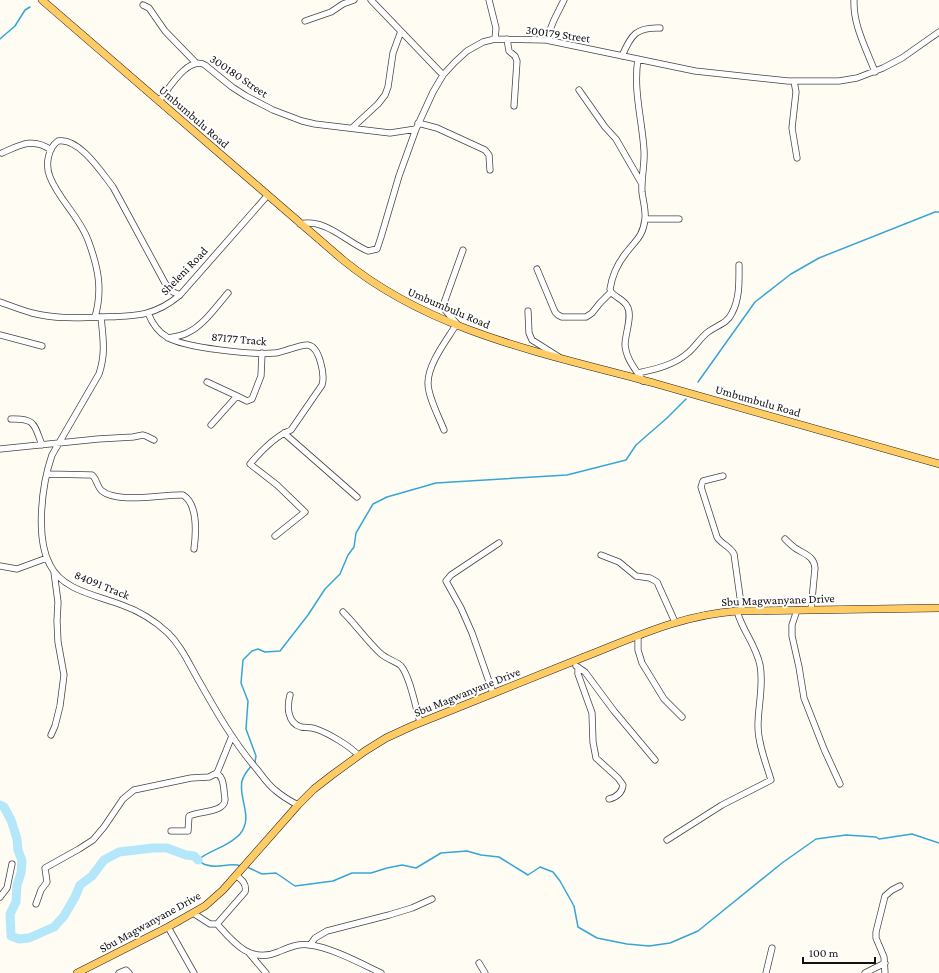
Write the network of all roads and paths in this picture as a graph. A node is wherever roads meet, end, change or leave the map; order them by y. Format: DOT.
graph roads {
  1 [pos="42,0"];
  2 [pos="354,0"];
  3 [pos="371,0"];
  4 [pos="489,0"];
  5 [pos="564,0"];
  6 [pos="854,0"];
  7 [pos="143,5"];
  8 [pos="305,21"];
  9 [pos="660,28"];
  10 [pos="401,31"];
  11 [pos="939,32"];
  12 [pos="495,39"];
  13 [pos="507,39"];
  14 [pos="546,40"];
  15 [pos="622,56"];
  16 [pos="638,59"];
  17 [pos="196,63"];
  18 [pos="875,72"];
  19 [pos="443,75"];
  20 [pos="794,81"];
  21 [pos="579,90"];
  22 [pos="159,101"];
  23 [pos="514,106"];
  24 [pos="417,126"];
  25 [pos="352,128"];
  26 [pos="51,150"];
  27 [pos="2,153"];
  28 [pos="797,158"];
  29 [pos="490,170"];
  30 [pos="642,184"];
  31 [pos="267,196"];
  32 [pos="645,219"];
  33 [pos="679,219"];
  34 [pos="300,224"];
  35 [pos="462,250"];
  36 [pos="739,264"];
  37 [pos="538,269"];
  38 [pos="610,292"];
  39 [pos="228,293"];
  40 [pos="180,295"];
  41 [pos="0,302"];
  42 [pos="528,311"];
  43 [pos="148,313"];
  44 [pos="95,317"];
  45 [pos="101,317"];
  46 [pos="457,326"];
  47 [pos="0,335"];
  48 [pos="165,336"];
  49 [pos="42,346"];
  50 [pos="262,353"];
  51 [pos="560,358"];
  52 [pos="638,373"];
  53 [pos="644,381"];
  54 [pos="206,382"];
  55 [pos="237,396"];
  56 [pos="11,419"];
  57 [pos="212,425"];
  58 [pos="444,430"];
  59 [pos="284,433"];
  60 [pos="154,440"];
  61 [pos="58,444"];
  62 [pos="42,445"];
  63 [pos="0,449"];
  64 [pos="939,464"];
  65 [pos="47,474"];
  66 [pos="723,476"];
  67 [pos="357,497"];
  68 [pos="275,536"];
  69 [pos="785,539"];
  70 [pos="499,543"];
  71 [pos="194,549"];
  72 [pos="601,555"];
  73 [pos="47,558"];
  74 [pos="0,566"];
  75 [pos="54,572"];
  76 [pos="939,608"];
  77 [pos="797,610"];
  78 [pos="811,610"];
  79 [pos="739,611"];
  80 [pos="343,612"];
  81 [pos="675,622"];
  82 [pos="638,636"];
  83 [pos="576,664"];
  84 [pos="493,693"];
  85 [pos="290,695"];
  86 [pos="682,717"];
  87 [pos="420,722"];
  88 [pos="51,735"];
  89 [pos="232,736"];
  90 [pos="358,755"];
  91 [pos="655,760"];
  92 [pos="217,773"];
  93 [pos="840,784"];
  94 [pos="610,799"];
  95 [pos="298,805"];
  96 [pos="171,831"];
  97 [pos="667,840"];
  98 [pos="12,864"];
  99 [pos="238,874"];
  100 [pos="900,886"];
  101 [pos="0,897"];
  102 [pos="432,899"];
  103 [pos="36,904"];
  104 [pos="193,913"];
  105 [pos="217,924"];
  106 [pos="168,927"];
  107 [pos="310,945"];
  108 [pos="772,948"];
  109 [pos="249,953"];
  110 [pos="479,963"];
  111 [pos="885,963"];
  112 [pos="77,973"];
  113 [pos="119,973"];
  114 [pos="129,973"];
  115 [pos="194,973"];
  116 [pos="266,973"];
  117 [pos="381,973"];
  118 [pos="485,973"];
  119 [pos="766,973"];
  120 [pos="865,973"];
  121 [pos="885,973"];
  1 -- 22 [label="main road, Umbumbulu Road"];
  2 -- 8 [label="street"];
  3 -- 10 [label="street"];
  4 -- 12 [label="street"];
  5 -- 14 [label="street"];
  6 -- 18 [label="street"];
  7 -- 17 [label="street"];
  9 -- 15 [label="street"];
  10 -- 19 [label="street"];
  10 -- 25 [label="street"];
  11 -- 18 [label="street, 300179 Street"];
  12 -- 13 [label="street, 300179 Street"];
  12 -- 19 [label="street, 300179 Street"];
  13 -- 14 [label="street, 300179 Street"];
  13 -- 23 [label="street"];
  14 -- 15 [label="street, 300179 Street"];
  15 -- 16 [label="street, 300179 Street"];
  16 -- 20 [label="street, 300179 Street"];
  16 -- 30 [label="street"];
  17 -- 22 [label="street, 300180 Street"];
  17 -- 25 [label="street, 300180 Street"];
  18 -- 20 [label="street, 300179 Street"];
  19 -- 24 [label="street, 300179 Street"];
  20 -- 28 [label="street"];
  21 -- 30 [label="street"];
  22 -- 31 [label="main road, Umbumbulu Road"];
  24 -- 25 [label="street, 300180 Street"];
  24 -- 29 [label="street"];
  24 -- 34 [label="street, 300179 Street"];
  26 -- 27 [label="street"];
  26 -- 40 [label="street"];
  26 -- 44 [label="street"];
  30 -- 32 [label="street"];
  31 -- 34 [label="main road, Umbumbulu Road"];
  31 -- 40 [label="street, Sheleni Road"];
  32 -- 33 [label="street"];
  32 -- 38 [label="street"];
  34 -- 46 [label="main road, Umbumbulu Road"];
  35 -- 46 [label="street"];
  36 -- 52 [label="street"];
  37 -- 38 [label="street"];
  38 -- 52 [label="street"];
  39 -- 48 [label="street"];
  40 -- 43 [label="street, Sheleni Road"];
  41 -- 44 [label="street, Sheleni Road"];
  42 -- 51 [label="street"];
  43 -- 45 [label="street, Sheleni Road"];
  43 -- 48 [label="street"];
  44 -- 45 [label="street, Sheleni Road"];
  45 -- 61 [label="street, 84091 Track"];
  46 -- 51 [label="main road, Umbumbulu Road"];
  46 -- 58 [label="street"];
  47 -- 49 [label="street"];
  48 -- 50 [label="street, 87177 Track"];
  50 -- 55 [label="street"];
  50 -- 59 [label="street, 87177 Track"];
  51 -- 53 [label="main road, Umbumbulu Road"];
  52 -- 53 [label="street"];
  53 -- 64 [label="main road, Umbumbulu Road"];
  54 -- 55 [label="street"];
  55 -- 57 [label="street"];
  56 -- 62 [label="street"];
  59 -- 67 [label="street"];
  59 -- 68 [label="street"];
  60 -- 61 [label="street"];
  61 -- 62 [label="street"];
  61 -- 65 [label="street, 84091 Track"];
  62 -- 63 [label="street"];
  65 -- 71 [label="street"];
  65 -- 73 [label="street, 84091 Track"];
  66 -- 79 [label="street"];
  69 -- 78 [label="street"];
  70 -- 84 [label="street"];
  72 -- 81 [label="street"];
  73 -- 74 [label="street"];
  73 -- 75 [label="street, 84091 Track"];
  75 -- 88 [label="street"];
  75 -- 89 [label="street, 84091 Track"];
  76 -- 78 [label="main road, Sbu Magwanyane Drive"];
  77 -- 78 [label="main road, Sbu Magwanyane Drive"];
  77 -- 79 [label="main road, Sbu Magwanyane Drive"];
  77 -- 93 [label="street"];
  79 -- 81 [label="main road, Sbu Magwanyane Drive"];
  79 -- 97 [label="street"];
  80 -- 87 [label="street"];
  81 -- 82 [label="main road, Sbu Magwanyane Drive"];
  82 -- 83 [label="main road, Sbu Magwanyane Drive"];
  82 -- 86 [label="street"];
  83 -- 84 [label="main road, Sbu Magwanyane Drive"];
  83 -- 91 [label="street"];
  83 -- 94 [label="street"];
  84 -- 87 [label="main road, Sbu Magwanyane Drive"];
  85 -- 90 [label="street"];
  87 -- 90 [label="main road, Sbu Magwanyane Drive"];
  89 -- 92 [label="street"];
  89 -- 95 [label="street, 84091 Track"];
  90 -- 95 [label="main road, Sbu Magwanyane Drive"];
  92 -- 96 [label="street"];
  92 -- 103 [label="street"];
  95 -- 99 [label="main road, Sbu Magwanyane Drive"];
  98 -- 101 [label="street"];
  99 -- 104 [label="main road, Sbu Magwanyane Drive"];
  99 -- 105 [label="street"];
  100 -- 111 [label="street"];
  102 -- 107 [label="street"];
  104 -- 105 [label="street"];
  104 -- 106 [label="main road, Sbu Magwanyane Drive"];
  105 -- 109 [label="street"];
  106 -- 112 [label="main road, Sbu Magwanyane Drive"];
  106 -- 115 [label="street"];
  107 -- 109 [label="street"];
  107 -- 117 [label="street"];
  108 -- 119 [label="street"];
  109 -- 116 [label="street"];
  110 -- 118 [label="street"];
  111 -- 120 [label="street"];
  111 -- 121 [label="street"];
  113 -- 114 [label="street"];
}
